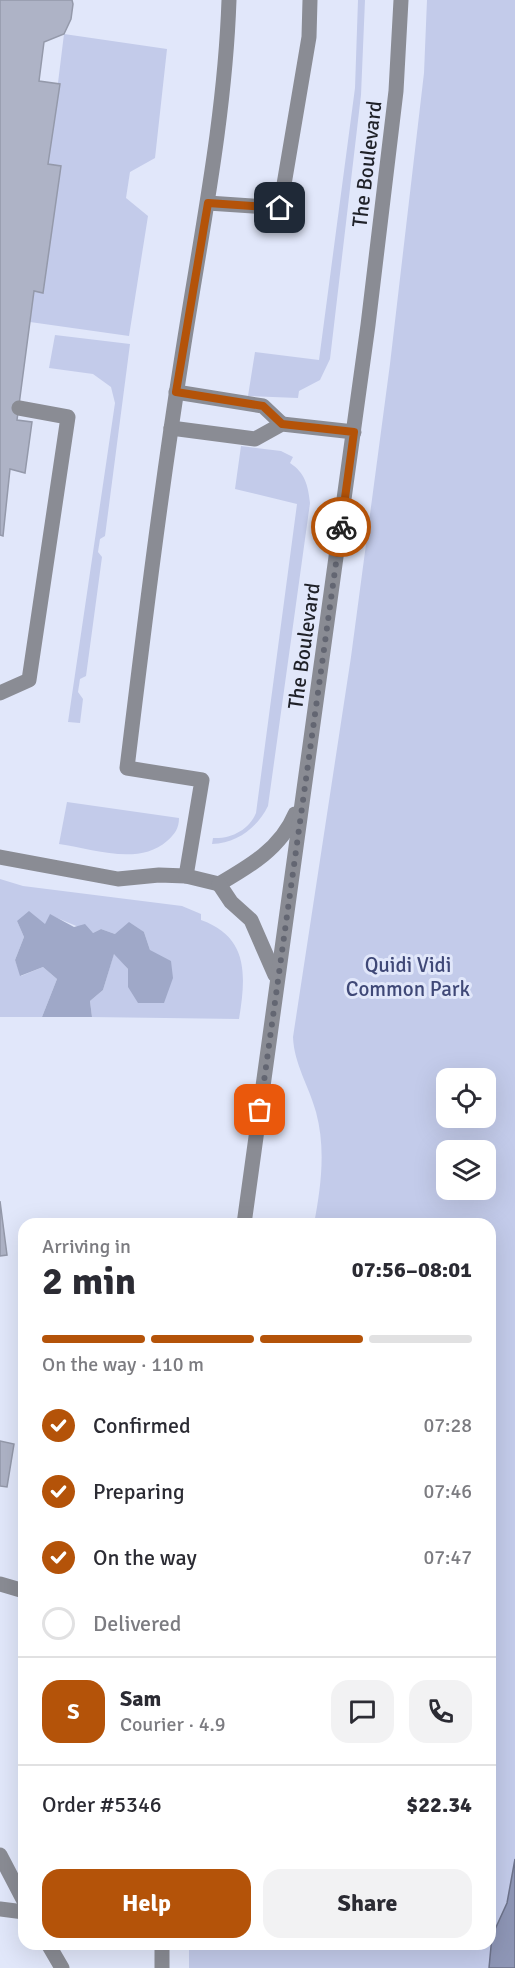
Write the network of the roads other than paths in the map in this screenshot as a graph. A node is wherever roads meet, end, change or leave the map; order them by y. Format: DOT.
graph roads {
  1 [pos="229,0"];
  2 [pos="310,0"];
  3 [pos="400,0"];
  4 [pos="208,203"];
  5 [pos="176,392"];
  6 [pos="19,408"];
  7 [pos="282,424"];
  8 [pos="171,428"];
  9 [pos="354,432"];
  10 [pos="0,693"];
  11 [pos="305,792"];
  12 [pos="0,856"];
  13 [pos="186,876"];
  14 [pos="219,884"];
  15 [pos="277,979"];
  16 [pos="245,1218"];
  17 [pos="0,1584"];
  18 [pos="18,1589"];
  19 [pos="0,1855"];
  20 [pos="18,1890"];
  21 [pos="0,1909"];
  22 [pos="18,1911"];
  23 [pos="52,1950"];
  24 [pos="162,1950"];
  25 [pos="62,1968"];
  26 [pos="162,1968"];
  1 -- 4 [label="street"];
  2 -- 4 [label="street"];
  3 -- 9 [label="street, The Boulevard"];
  4 -- 5 [label="street"];
  5 -- 7 [label="street"];
  5 -- 8 [label="street"];
  6 -- 10 [label="street"];
  7 -- 8 [label="street"];
  7 -- 9 [label="street"];
  8 -- 13 [label="street"];
  9 -- 11 [label="street, The Boulevard"];
  11 -- 14 [label="street"];
  11 -- 15 [label="street, The Boulevard"];
  12 -- 13 [label="street"];
  13 -- 14 [label="street"];
  14 -- 15 [label="street"];
  15 -- 16 [label="street, The Boulevard"];
  17 -- 18 [label="street"];
  19 -- 20 [label="street"];
  21 -- 22 [label="street"];
  23 -- 25 [label="street"];
  24 -- 26 [label="street"];
}
